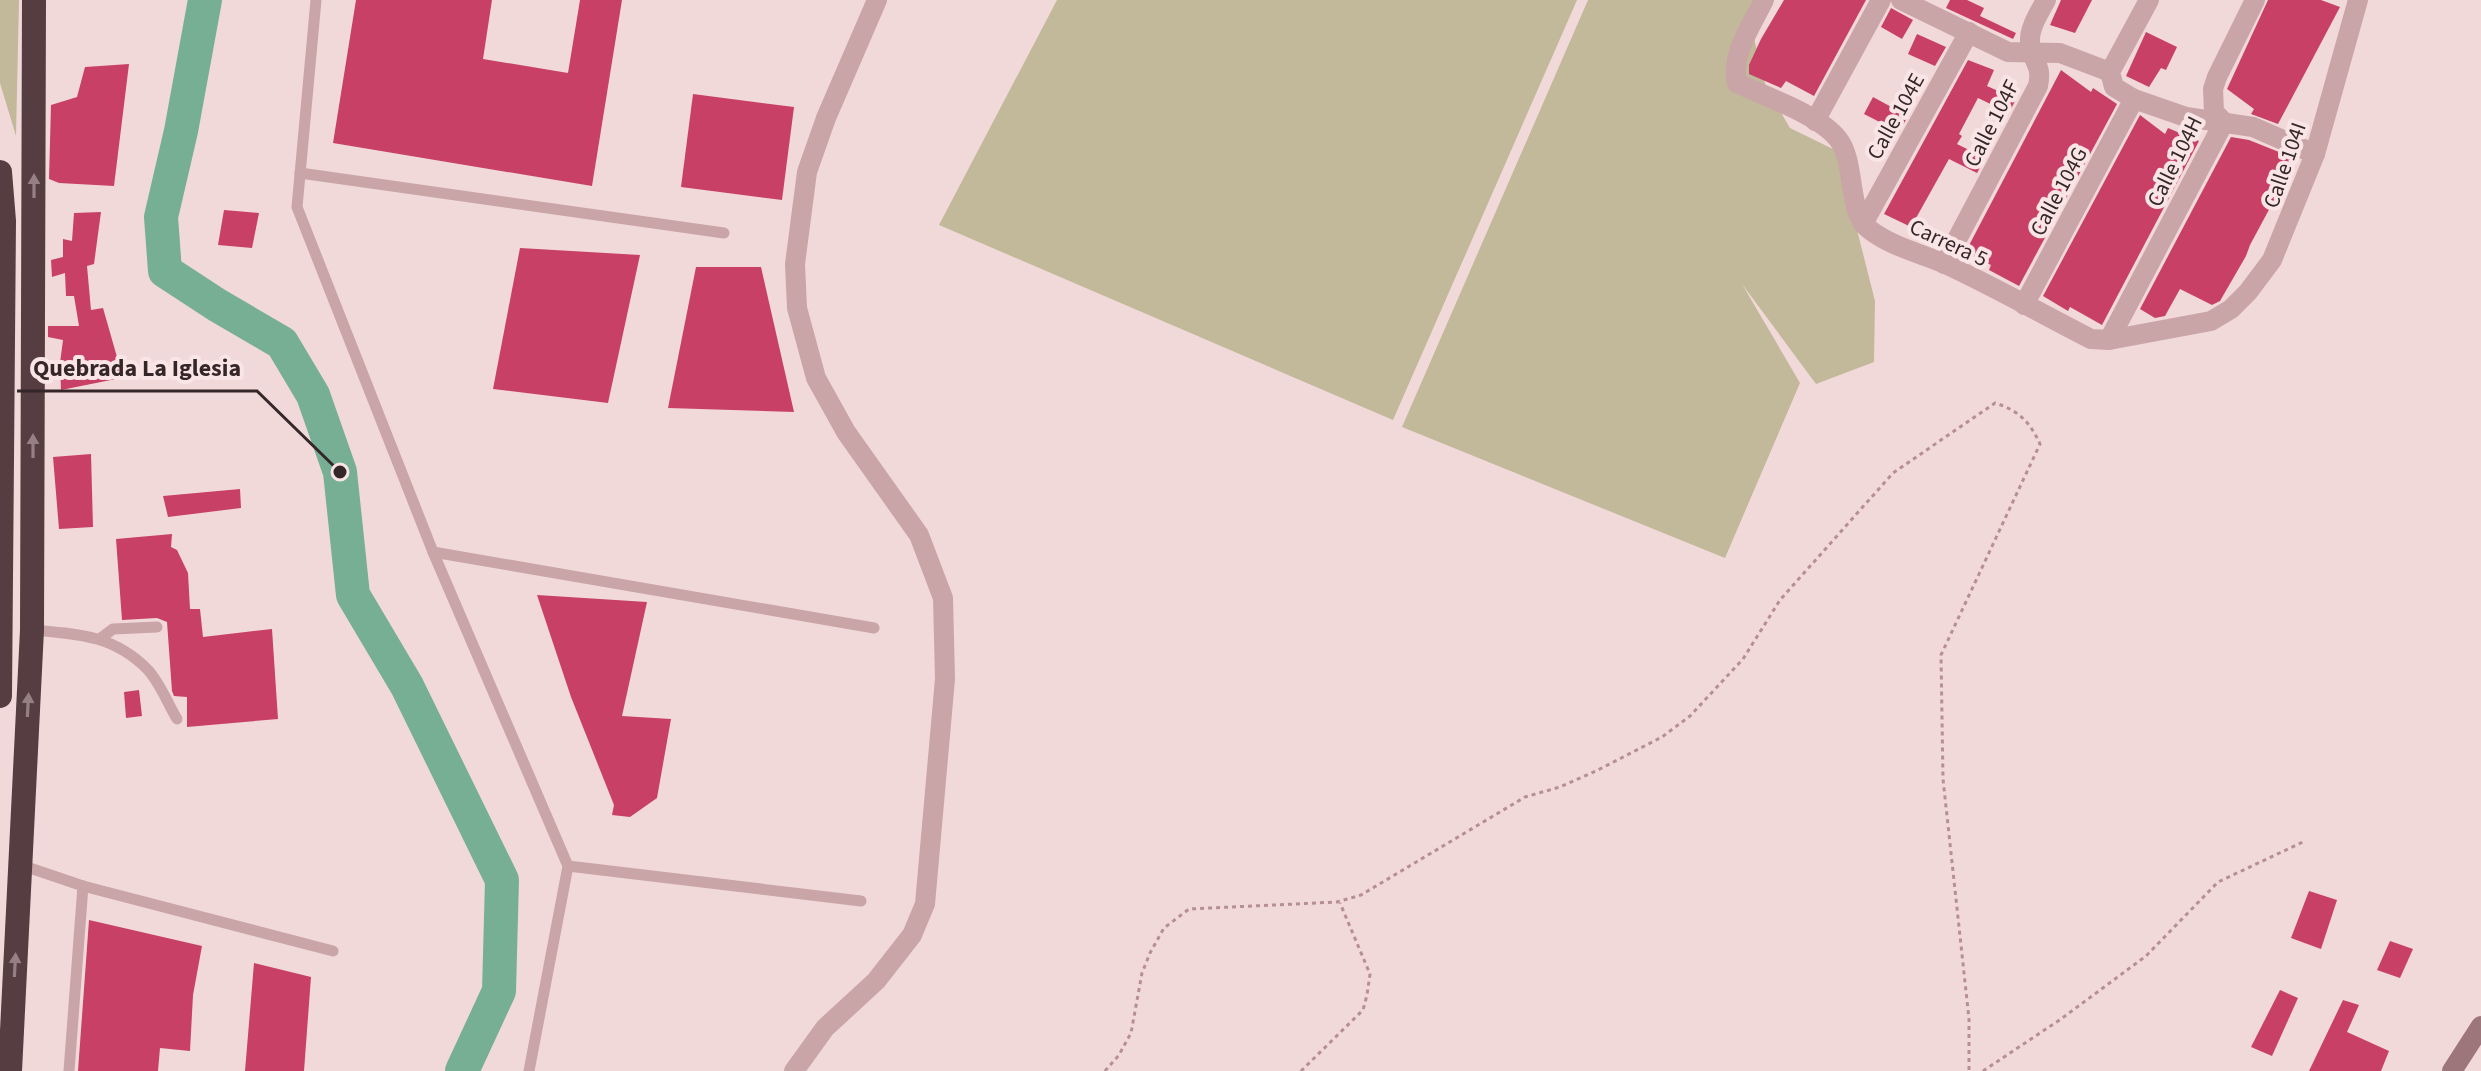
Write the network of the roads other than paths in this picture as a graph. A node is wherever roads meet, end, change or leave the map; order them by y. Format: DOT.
graph roads {
  1 [pos="34,0"];
  2 [pos="316,0"];
  3 [pos="877,0"];
  4 [pos="1764,0"];
  5 [pos="1881,0"];
  6 [pos="1901,0"];
  7 [pos="2046,0"];
  8 [pos="2149,0"];
  9 [pos="2255,0"];
  10 [pos="2358,0"];
  11 [pos="1941,8"];
  12 [pos="1969,32"];
  13 [pos="2032,54"];
  14 [pos="2112,80"];
  15 [pos="2134,99"];
  16 [pos="1815,121"];
  17 [pos="2224,122"];
  18 [pos="2315,154"];
  19 [pos="0,172"];
  20 [pos="300,173"];
  21 [pos="1863,224"];
  22 [pos="724,233"];
  23 [pos="1944,264"];
  24 [pos="2024,305"];
  25 [pos="2211,321"];
  26 [pos="2109,340"];
  27 [pos="2,414"];
  28 [pos="433,552"];
  29 [pos="1,618"];
  30 [pos="157,627"];
  31 [pos="874,628"];
  32 [pos="32,630"];
  33 [pos="101,638"];
  34 [pos="0,696"];
  35 [pos="177,719"];
  36 [pos="20,865"];
  37 [pos="568,866"];
  38 [pos="83,886"];
  39 [pos="861,901"];
  40 [pos="333,951"];
  41 [pos="2481,1026"];
  42 [pos="10,1071"];
  43 [pos="69,1071"];
  44 [pos="529,1071"];
  45 [pos="794,1071"];
  46 [pos="2452,1071"];
  32 -- 1 [label="highway, one-way"];
  2 -- 20 [label="lane"];
  3 -- 45 [label="street"];
  4 -- 16 [label="street"];
  5 -- 16 [label="street"];
  6 -- 11 [label="street"];
  7 -- 13 [label="street, Calle 104F"];
  8 -- 14 [label="street"];
  9 -- 17 [label="street, Calle 104H"];
  10 -- 18 [label="street, Calle 104I"];
  11 -- 12 [label="street"];
  12 -- 13 [label="street"];
  12 -- 21 [label="street, Calle 104E"];
  13 -- 14 [label="street"];
  13 -- 23 [label="street, Calle 104F"];
  14 -- 15 [label="street"];
  15 -- 17 [label="street"];
  15 -- 24 [label="street, Calle 104G"];
  16 -- 21 [label="street"];
  17 -- 18 [label="street"];
  17 -- 26 [label="street, Calle 104H"];
  18 -- 25 [label="street, Calle 104I"];
  19 -- 27 [label="highway"];
  20 -- 22 [label="lane"];
  20 -- 28 [label="lane"];
  21 -- 23 [label="street, Carrera 5"];
  23 -- 24 [label="street, Carrera 5"];
  24 -- 26 [label="street, Carrera 5"];
  25 -- 26 [label="street, Carrera 5"];
  27 -- 29 [label="highway"];
  28 -- 31 [label="lane"];
  28 -- 37 [label="lane"];
  29 -- 34 [label="highway"];
  30 -- 33 [label="lane"];
  32 -- 33 [label="lane"];
  36 -- 32 [label="highway, one-way"];
  33 -- 35 [label="lane"];
  36 -- 38 [label="lane"];
  42 -- 36 [label="highway, one-way"];
  37 -- 39 [label="lane"];
  37 -- 44 [label="lane"];
  38 -- 40 [label="lane"];
  38 -- 43 [label="lane"];
  41 -- 46 [label="main road"];
}
